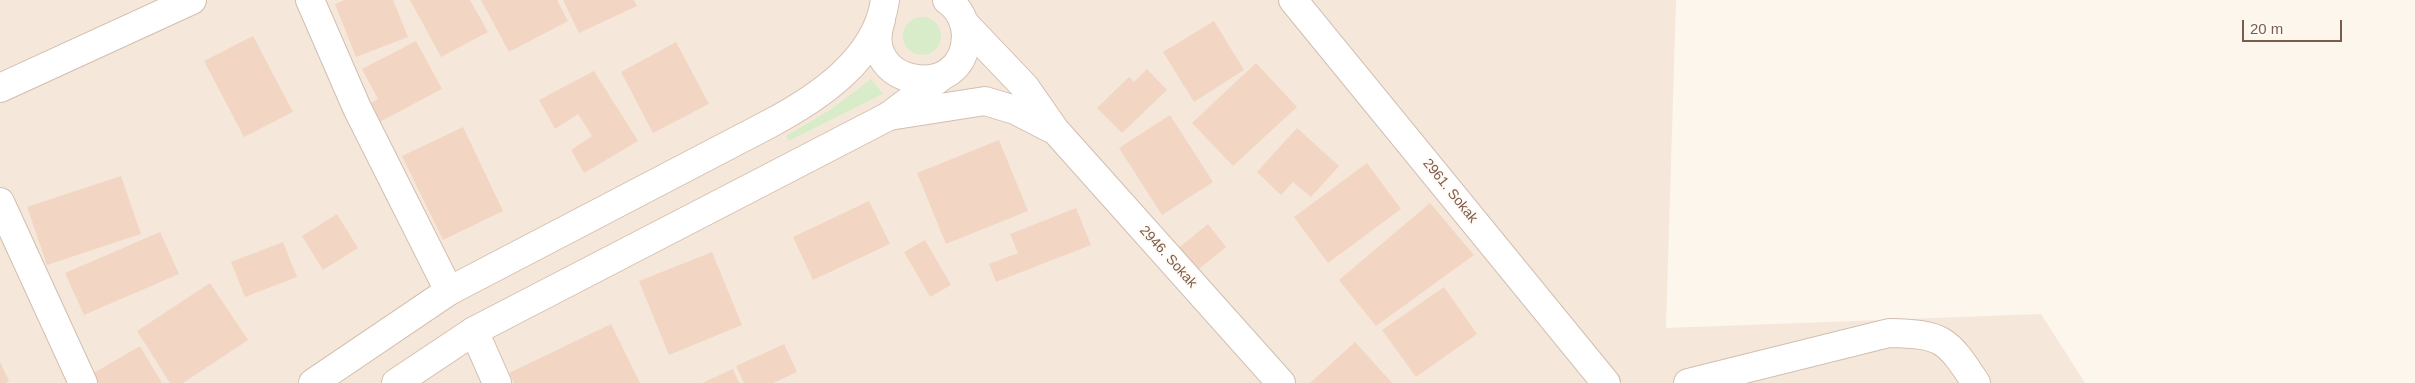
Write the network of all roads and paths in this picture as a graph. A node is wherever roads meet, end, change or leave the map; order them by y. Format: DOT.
graph roads {
  1 [pos="192,0"];
  2 [pos="310,0"];
  3 [pos="947,0"];
  4 [pos="1293,0"];
  5 [pos="888,5"];
  6 [pos="963,12"];
  7 [pos="942,76"];
  8 [pos="0,88"];
  9 [pos="984,101"];
  10 [pos="889,116"];
  11 [pos="1055,130"];
  12 [pos="0,202"];
  13 [pos="449,291"];
  14 [pos="474,331"];
  15 [pos="84,383"];
  16 [pos="313,383"];
  17 [pos="396,383"];
  18 [pos="498,383"];
  19 [pos="1281,383"];
  20 [pos="1606,383"];
  21 [pos="1688,383"];
  22 [pos="1976,383"];
  1 -- 8 [label="street"];
  2 -- 13 [label="street"];
  3 -- 6 [label="street"];
  4 -- 20 [label="street, 2961. Sokak"];
  5 -- 7 [label="street"];
  5 -- 13 [label="street"];
  6 -- 7 [label="street"];
  6 -- 11 [label="street"];
  7 -- 9 [label="street"];
  7 -- 10 [label="street"];
  9 -- 10 [label="street"];
  9 -- 11 [label="street"];
  10 -- 14 [label="street"];
  11 -- 19 [label="street, 2946. Sokak"];
  12 -- 15 [label="street"];
  13 -- 16 [label="street"];
  14 -- 17 [label="street"];
  14 -- 18 [label="street"];
  21 -- 22 [label="street"];
}
